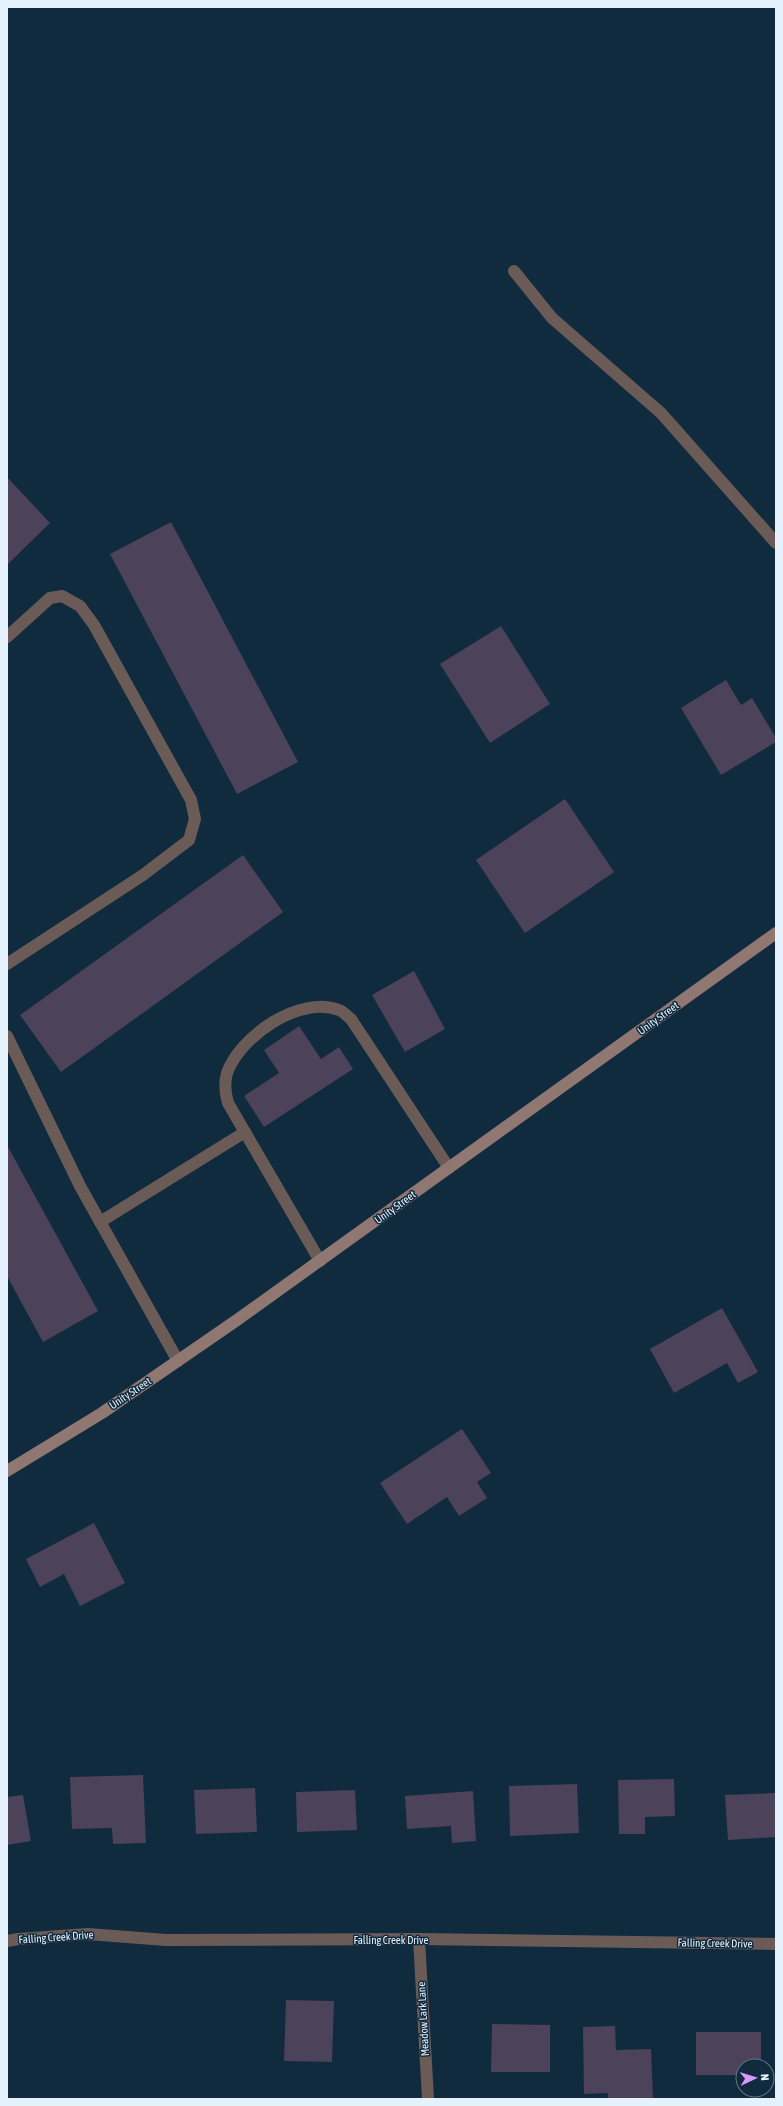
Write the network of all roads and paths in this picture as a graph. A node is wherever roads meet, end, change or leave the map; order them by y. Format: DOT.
graph roads {
  1 [pos="514,271"];
  2 [pos="776,543"];
  3 [pos="7,637"];
  4 [pos="776,932"];
  5 [pos="7,964"];
  6 [pos="7,1036"];
  7 [pos="245,1132"];
  8 [pos="449,1168"];
  9 [pos="100,1222"];
  10 [pos="320,1261"];
  11 [pos="178,1361"];
  12 [pos="7,1471"];
  13 [pos="419,1939"];
  14 [pos="7,1941"];
  15 [pos="776,1944"];
  16 [pos="428,2099"];
  1 -- 2 [label="street"];
  3 -- 5 [label="street"];
  4 -- 8 [label="street, Unity Street"];
  6 -- 9 [label="street"];
  7 -- 8 [label="street"];
  7 -- 9 [label="street"];
  7 -- 10 [label="street"];
  8 -- 10 [label="street, Unity Street"];
  9 -- 11 [label="street"];
  10 -- 11 [label="street, Unity Street"];
  11 -- 12 [label="street, Unity Street"];
  13 -- 14 [label="street, Falling Creek Drive"];
  13 -- 15 [label="street, Falling Creek Drive"];
  13 -- 16 [label="street, Meadow Lark Lane"];
}
